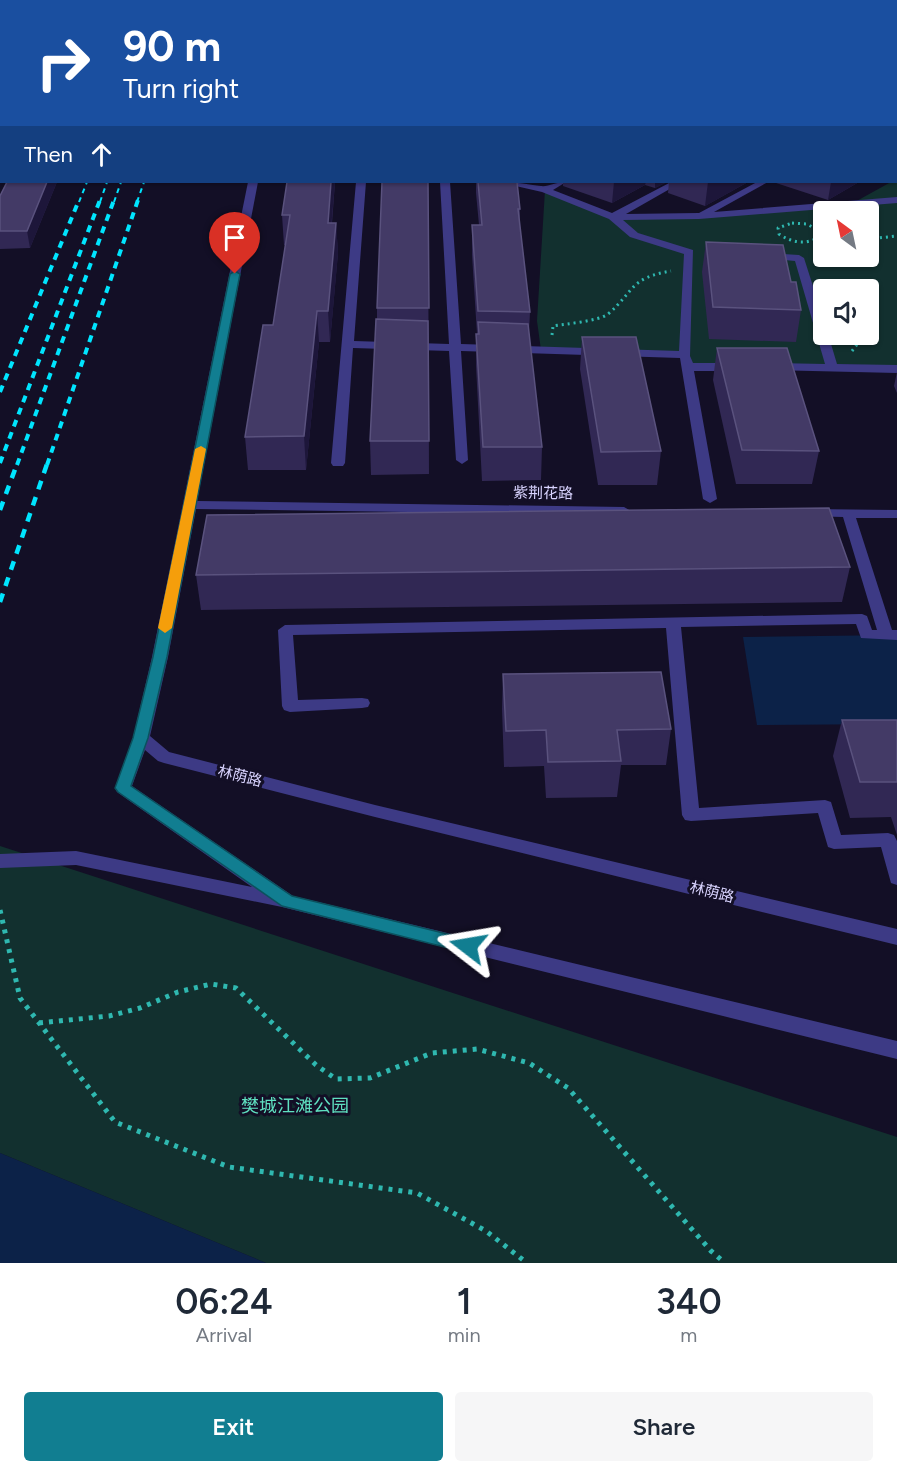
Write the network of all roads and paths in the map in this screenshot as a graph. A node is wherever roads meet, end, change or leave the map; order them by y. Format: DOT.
graph roads {
  1 [pos="254,183"];
  2 [pos="362,183"];
  3 [pos="445,183"];
  4 [pos="514,183"];
  5 [pos="559,183"];
  6 [pos="675,183"];
  7 [pos="761,183"];
  8 [pos="545,190"];
  9 [pos="897,200"];
  10 [pos="699,216"];
  11 [pos="613,217"];
  12 [pos="897,236"];
  13 [pos="879,238"];
  14 [pos="815,240"];
  15 [pos="758,255"];
  16 [pos="688,269"];
  17 [pos="348,344"];
  18 [pos="455,348"];
  19 [pos="550,351"];
  20 [pos="686,361"];
  21 [pos="743,367"];
  22 [pos="765,367"];
  23 [pos="832,368"];
  24 [pos="897,369"];
  25 [pos="462,460"];
  26 [pos="338,463"];
  27 [pos="189,505"];
  28 [pos="710,507"];
  29 [pos="633,511"];
  30 [pos="801,513"];
  31 [pos="848,513"];
  32 [pos="897,514"];
  33 [pos="673,623"];
  34 [pos="891,635"];
  35 [pos="362,703"];
  36 [pos="141,738"];
  37 [pos="0,861"];
  38 [pos="897,878"];
  39 [pos="288,902"];
  40 [pos="0,910"];
  41 [pos="897,937"];
  42 [pos="39,1023"];
  43 [pos="897,1050"];
  44 [pos="527,1263"];
  45 [pos="725,1263"];
  1 -- 27 [label="street"];
  2 -- 17 [label="street"];
  3 -- 18 [label="street"];
  4 -- 8 [label="street"];
  5 -- 8 [label="street"];
  6 -- 11 [label="street"];
  7 -- 10 [label="street"];
  8 -- 11 [label="street"];
  9 -- 10 [label="street"];
  10 -- 11 [label="street"];
  11 -- 16 [label="street"];
  12 -- 13 [label="path"];
  14 -- 14 [label="path"];
  15 -- 23 [label="street"];
  16 -- 19 [label="path"];
  16 -- 20 [label="street"];
  17 -- 18 [label="street"];
  17 -- 26 [label="street"];
  18 -- 19 [label="street"];
  18 -- 25 [label="street"];
  19 -- 20 [label="street"];
  20 -- 21 [label="street"];
  20 -- 28 [label="street"];
  22 -- 23 [label="street"];
  23 -- 24 [label="street"];
  27 -- 29 [label="street, 紫荆花路"];
  27 -- 36 [label="street"];
  30 -- 31 [label="street"];
  31 -- 32 [label="street"];
  31 -- 34 [label="street"];
  33 -- 34 [label="street"];
  33 -- 35 [label="street"];
  33 -- 38 [label="street"];
  36 -- 39 [label="street"];
  36 -- 41 [label="street, 林荫路"];
  37 -- 39 [label="street"];
  39 -- 43 [label="street"];
  40 -- 42 [label="path"];
  42 -- 44 [label="path"];
  42 -- 45 [label="path"];
}
